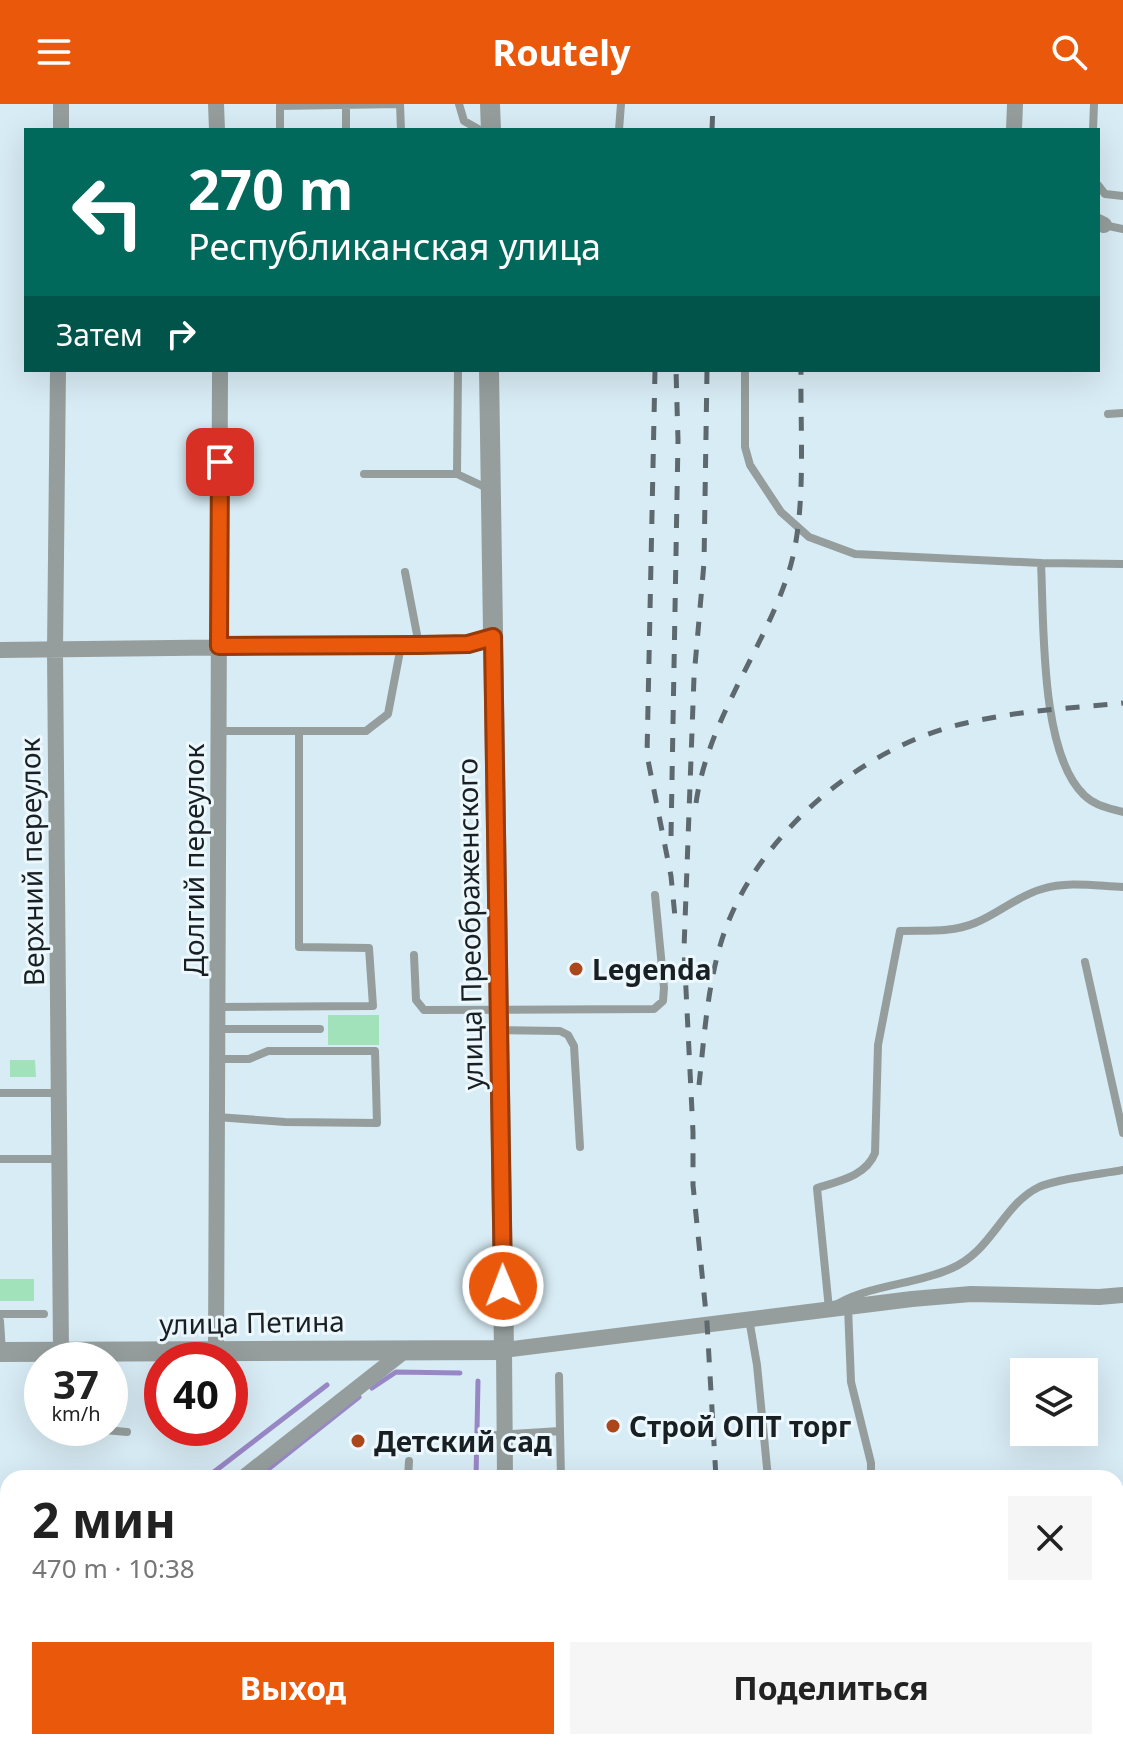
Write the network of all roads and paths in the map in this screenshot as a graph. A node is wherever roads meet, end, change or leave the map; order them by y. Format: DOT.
graph roads {
  1 [pos="61,104"];
  2 [pos="216,104"];
  3 [pos="346,104"];
  4 [pos="459,104"];
  5 [pos="490,104"];
  6 [pos="621,104"];
  7 [pos="1015,104"];
  8 [pos="1094,104"];
  9 [pos="61,128"];
  10 [pos="217,128"];
  11 [pos="280,128"];
  12 [pos="346,128"];
  13 [pos="401,128"];
  14 [pos="476,128"];
  15 [pos="491,128"];
  16 [pos="619,128"];
  17 [pos="1014,128"];
  18 [pos="1093,128"];
  19 [pos="1100,188"];
  20 [pos="1123,196"];
  21 [pos="1101,223"];
  22 [pos="1123,229"];
  23 [pos="58,372"];
  24 [pos="220,372"];
  25 [pos="458,372"];
  26 [pos="489,372"];
  27 [pos="745,372"];
  28 [pos="1123,413"];
  29 [pos="1108,414"];
  30 [pos="364,474"];
  31 [pos="457,474"];
  32 [pos="491,490"];
  33 [pos="1041,563"];
  34 [pos="1123,564"];
  35 [pos="405,572"];
  36 [pos="493,637"];
  37 [pos="419,645"];
  38 [pos="219,646"];
  39 [pos="401,646"];
  40 [pos="0,650"];
  41 [pos="55,651"];
  42 [pos="219,731"];
  43 [pos="299,731"];
  44 [pos="1123,812"];
  45 [pos="1123,887"];
  46 [pos="655,895"];
  47 [pos="414,955"];
  48 [pos="1085,962"];
  49 [pos="218,1007"];
  50 [pos="498,1020"];
  51 [pos="218,1029"];
  52 [pos="320,1029"];
  53 [pos="218,1059"];
  54 [pos="0,1093"];
  55 [pos="59,1093"];
  56 [pos="217,1117"];
  57 [pos="1123,1133"];
  58 [pos="580,1147"];
  59 [pos="0,1159"];
  60 [pos="60,1159"];
  61 [pos="1123,1170"];
  62 [pos="1123,1295"];
  63 [pos="848,1307"];
  64 [pos="829,1309"];
  65 [pos="0,1314"];
  66 [pos="44,1314"];
  67 [pos="749,1318"];
  68 [pos="0,1321"];
  69 [pos="69,1342"];
  70 [pos="216,1342"];
  71 [pos="407,1349"];
  72 [pos="504,1350"];
  73 [pos="248,1351"];
  74 [pos="1,1352"];
  75 [pos="24,1353"];
  76 [pos="559,1376"];
  77 [pos="560,1431"];
  78 [pos="504,1435"];
  79 [pos="482,1436"];
  80 [pos="409,1461"];
  81 [pos="253,1470"];
  82 [pos="408,1470"];
  83 [pos="505,1470"];
  84 [pos="561,1470"];
  85 [pos="767,1470"];
  86 [pos="871,1470"];
  1 -- 9 [label="street"];
  2 -- 10 [label="street"];
  3 -- 11 [label="lane"];
  3 -- 12 [label="lane"];
  3 -- 13 [label="lane"];
  4 -- 14 [label="lane"];
  5 -- 15 [label="street"];
  6 -- 16 [label="lane"];
  7 -- 17 [label="street"];
  8 -- 18 [label="lane"];
  19 -- 20 [label="lane"];
  21 -- 22 [label="lane"];
  23 -- 41 [label="street, Верхний переулок"];
  24 -- 38 [label="street, Долгий переулок"];
  25 -- 31 [label="lane"];
  26 -- 32 [label="street, улица Преображенского"];
  27 -- 33 [label="lane"];
  28 -- 29 [label="lane"];
  30 -- 31 [label="lane"];
  31 -- 32 [label="lane"];
  32 -- 36 [label="street, улица Преображенского"];
  33 -- 34 [label="lane"];
  33 -- 44 [label="lane"];
  35 -- 37 [label="lane"];
  36 -- 37 [label="street"];
  36 -- 50 [label="street, улица Преображенского"];
  37 -- 39 [label="street"];
  38 -- 39 [label="street"];
  38 -- 41 [label="street"];
  38 -- 42 [label="street, Долгий переулок"];
  39 -- 43 [label="lane"];
  40 -- 41 [label="street"];
  41 -- 55 [label="street, Верхний переулок"];
  42 -- 43 [label="lane"];
  42 -- 49 [label="street, Долгий переулок"];
  43 -- 49 [label="lane"];
  45 -- 64 [label="lane"];
  46 -- 50 [label="lane"];
  47 -- 50 [label="lane"];
  48 -- 57 [label="lane"];
  49 -- 51 [label="street, Долгий переулок"];
  50 -- 58 [label="lane"];
  50 -- 72 [label="street, улица Преображенского"];
  51 -- 52 [label="lane"];
  51 -- 53 [label="street, Долгий переулок"];
  53 -- 56 [label="street, Долгий переулок"];
  53 -- 56 [label="lane"];
  54 -- 55 [label="lane"];
  55 -- 60 [label="street, Верхний переулок"];
  56 -- 70 [label="street, Долгий переулок"];
  59 -- 60 [label="lane"];
  60 -- 69 [label="street, Верхний переулок"];
  61 -- 64 [label="lane"];
  62 -- 63 [label="street"];
  63 -- 64 [label="street"];
  63 -- 86 [label="lane"];
  64 -- 67 [label="street"];
  65 -- 66 [label="lane"];
  67 -- 72 [label="street"];
  67 -- 85 [label="lane"];
  68 -- 74 [label="lane"];
  71 -- 72 [label="street, улица Петина"];
  71 -- 73 [label="street, улица Петина"];
  71 -- 81 [label="street"];
  72 -- 78 [label="street, улица Преображенского"];
  74 -- 75 [label="street, улица Петина"];
  76 -- 77 [label="lane"];
  77 -- 78 [label="lane"];
  77 -- 84 [label="lane"];
  78 -- 79 [label="lane"];
  78 -- 83 [label="street, улица Преображенского"];
  80 -- 82 [label="lane"];
}
